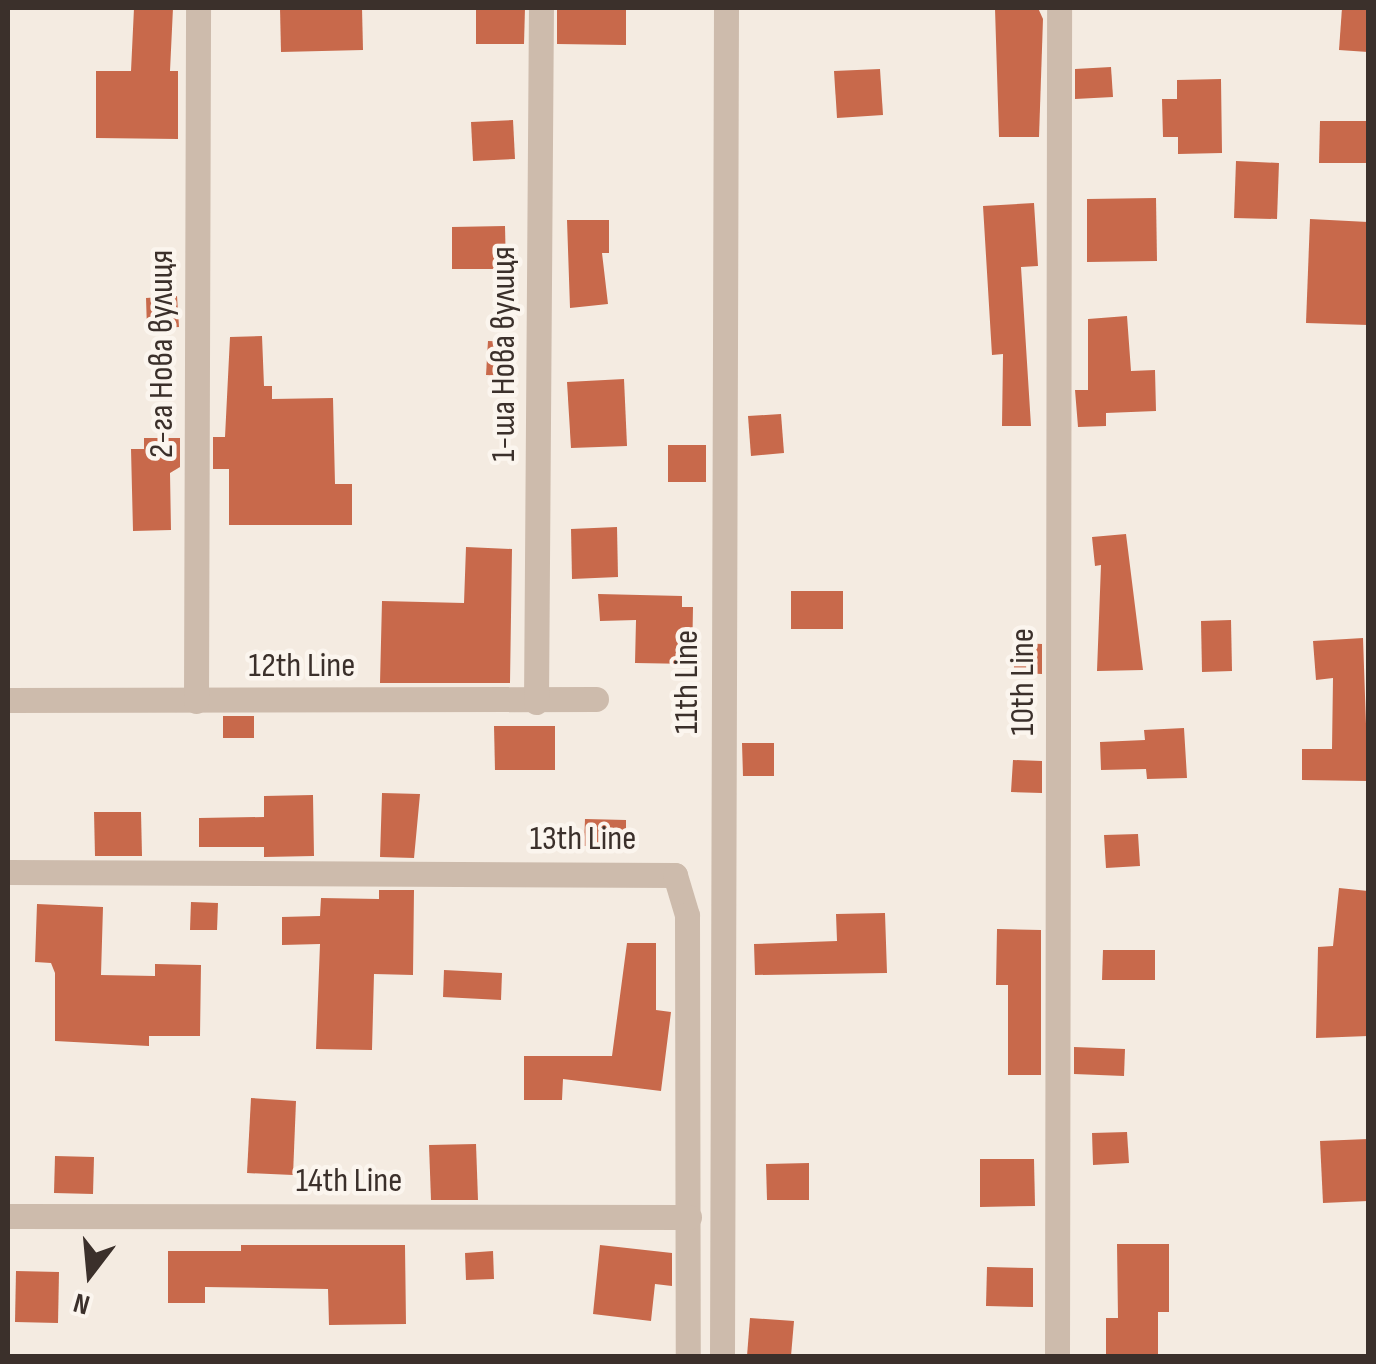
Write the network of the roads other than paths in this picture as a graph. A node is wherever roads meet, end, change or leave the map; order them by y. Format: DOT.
graph roads {
  1 [pos="198,8"];
  2 [pos="541,8"];
  3 [pos="726,8"];
  4 [pos="1059,8"];
  5 [pos="596,699"];
  6 [pos="8,700"];
  7 [pos="196,701"];
  8 [pos="536,702"];
  9 [pos="8,872"];
  10 [pos="8,1216"];
  11 [pos="690,1217"];
  12 [pos="688,1356"];
  13 [pos="722,1356"];
  14 [pos="1057,1356"];
  1 -- 7 [label="street, 2-га Нова вулиця"];
  2 -- 8 [label="street, 1-ша Нова вулиця"];
  3 -- 13 [label="street, 11th Line"];
  4 -- 14 [label="street, 10th Line"];
  5 -- 8 [label="street, 12th Line"];
  6 -- 7 [label="street, 12th Line"];
  7 -- 8 [label="street, 12th Line"];
  9 -- 11 [label="street, 13th Line"];
  10 -- 11 [label="street, 14th Line"];
  11 -- 12 [label="street, 13th Line"];
}
